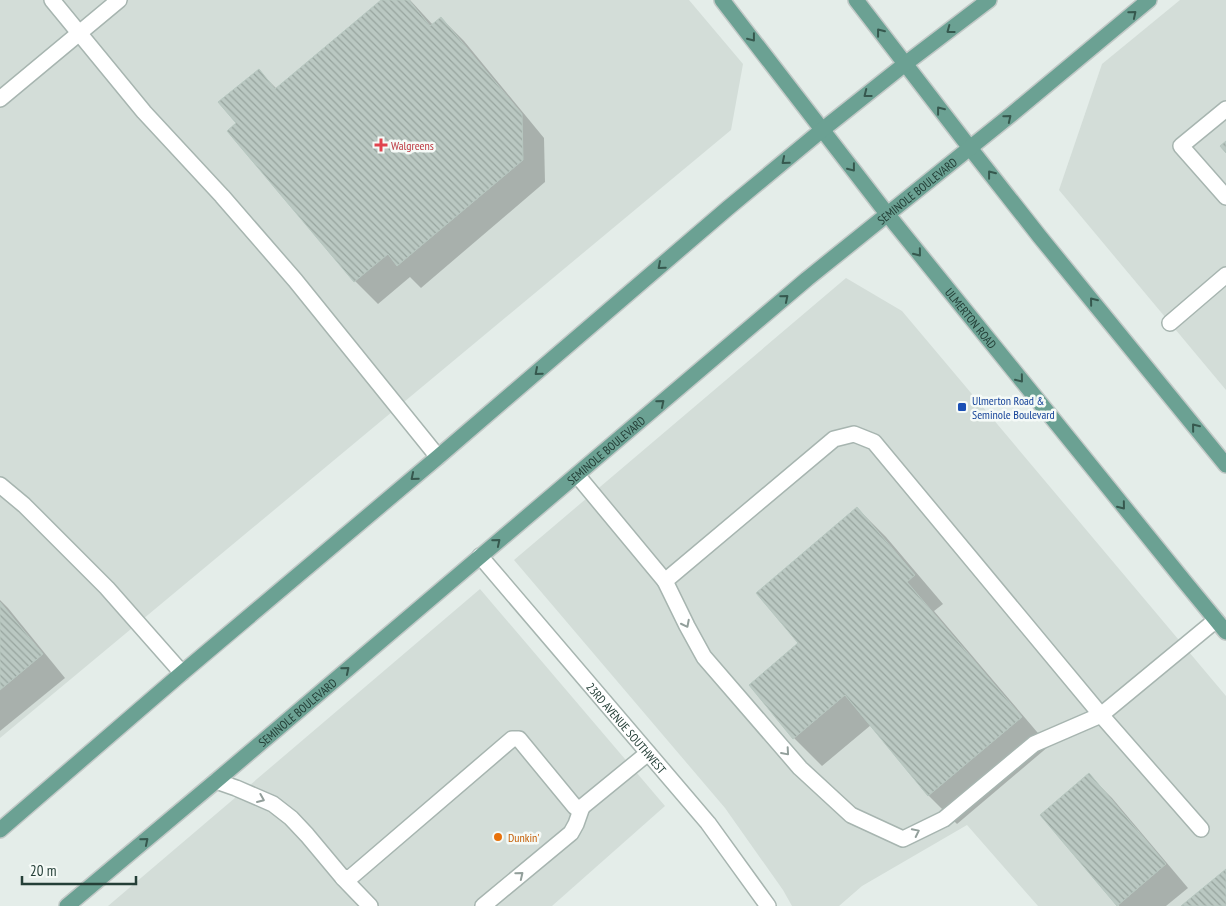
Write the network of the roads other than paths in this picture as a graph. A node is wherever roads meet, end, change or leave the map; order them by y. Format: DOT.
graph roads {
  1 [pos="52,0"];
  2 [pos="119,0"];
  3 [pos="722,0"];
  4 [pos="856,0"];
  5 [pos="989,0"];
  6 [pos="1149,0"];
  7 [pos="80,33"];
  8 [pos="905,64"];
  9 [pos="0,99"];
  10 [pos="1226,109"];
  11 [pos="822,130"];
  12 [pos="970,148"];
  13 [pos="1226,198"];
  14 [pos="888,214"];
  15 [pos="1226,276"];
  16 [pos="1170,323"];
  17 [pos="438,457"];
  18 [pos="1226,465"];
  19 [pos="577,475"];
  20 [pos="3,492"];
  21 [pos="480,556"];
  22 [pos="665,581"];
  23 [pos="1216,620"];
  24 [pos="1226,632"];
  25 [pos="182,673"];
  26 [pos="1101,715"];
  27 [pos="648,752"];
  28 [pos="216,781"];
  29 [pos="582,808"];
  30 [pos="1201,829"];
  31 [pos="0,830"];
  32 [pos="343,878"];
  33 [pos="67,906"];
  34 [pos="370,906"];
  35 [pos="482,906"];
  36 [pos="768,906"];
  1 -- 7 [label="street"];
  2 -- 7 [label="street"];
  3 -- 11 [label="main road, ULMERTON ROAD, one-way"];
  8 -- 4 [label="main road, one-way"];
  5 -- 8 [label="main road, one-way"];
  12 -- 6 [label="main road, SEMINOLE BOULEVARD, one-way"];
  7 -- 9 [label="street"];
  7 -- 17 [label="street"];
  8 -- 11 [label="main road, one-way"];
  12 -- 8 [label="main road, one-way"];
  10 -- 13 [label="street"];
  11 -- 14 [label="main road, ULMERTON ROAD, one-way"];
  11 -- 17 [label="main road, one-way"];
  12 -- 14 [label="main road, SEMINOLE BOULEVARD"];
  18 -- 12 [label="main road, one-way"];
  19 -- 14 [label="main road, SEMINOLE BOULEVARD, one-way"];
  14 -- 23 [label="main road, ULMERTON ROAD, one-way"];
  15 -- 16 [label="street"];
  17 -- 25 [label="main road, one-way"];
  21 -- 19 [label="main road, SEMINOLE BOULEVARD, one-way"];
  19 -- 22 [label="street"];
  20 -- 25 [label="street"];
  21 -- 27 [label="street, 23RD AVENUE SOUTHWEST"];
  28 -- 21 [label="main road, SEMINOLE BOULEVARD, one-way"];
  22 -- 26 [label="street, one-way"];
  22 -- 26 [label="street"];
  23 -- 24 [label="main road, ULMERTON ROAD"];
  23 -- 26 [label="street"];
  25 -- 31 [label="main road"];
  26 -- 30 [label="street"];
  27 -- 29 [label="street"];
  27 -- 36 [label="street, 23RD AVENUE SOUTHWEST"];
  28 -- 32 [label="street, one-way"];
  33 -- 28 [label="main road, SEMINOLE BOULEVARD, one-way"];
  29 -- 32 [label="street"];
  35 -- 29 [label="street, one-way"];
  32 -- 34 [label="street"];
}
